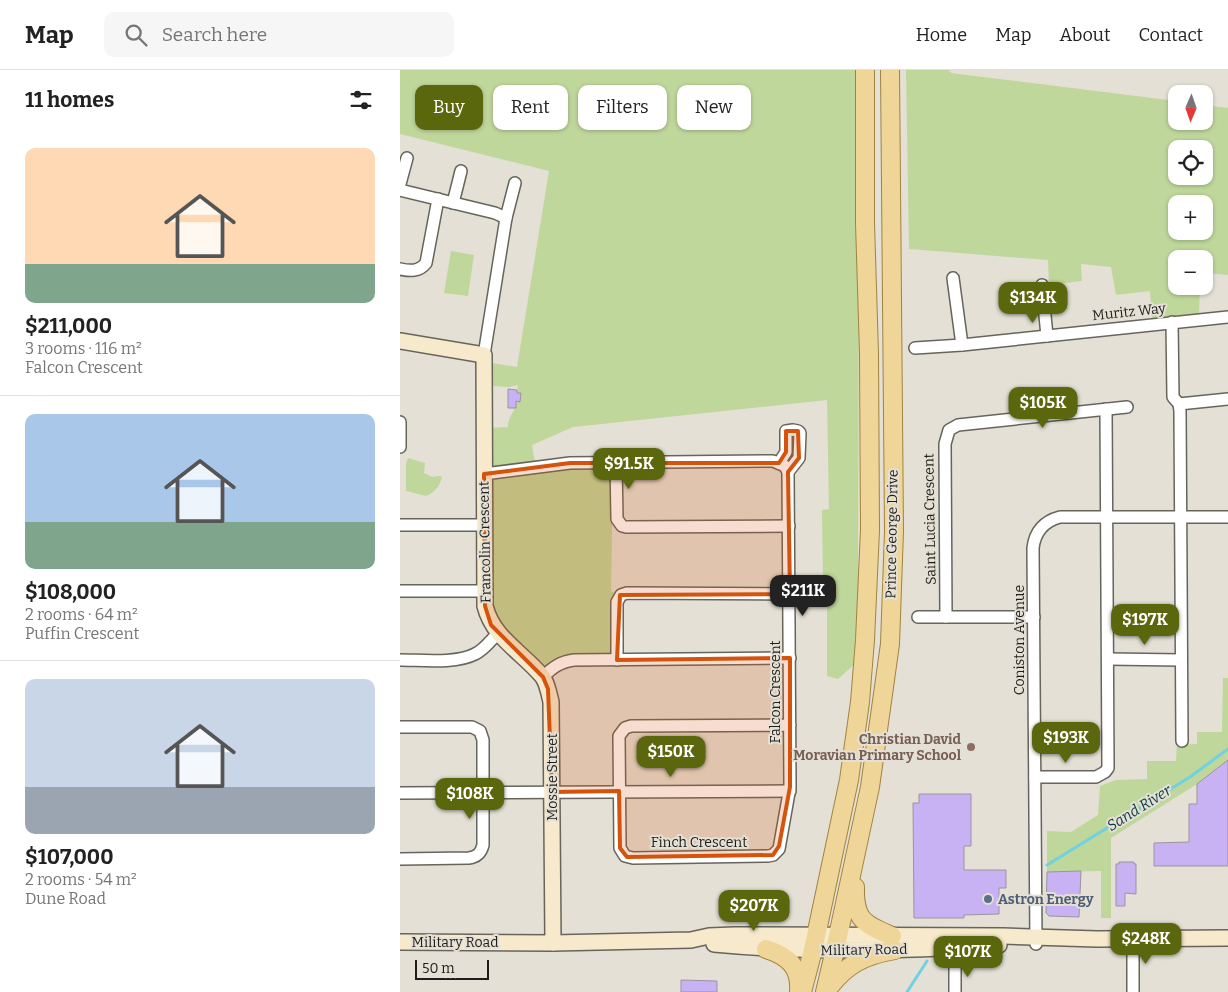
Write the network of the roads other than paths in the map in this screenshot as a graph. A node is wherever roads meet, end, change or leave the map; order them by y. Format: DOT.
graph roads {
  1 [pos="865,70"];
  2 [pos="890,70"];
  3 [pos="407,158"];
  4 [pos="461,171"];
  5 [pos="515,183"];
  6 [pos="400,184"];
  7 [pos="400,190"];
  8 [pos="438,199"];
  9 [pos="453,203"];
  10 [pos="506,218"];
  11 [pos="400,269"];
  12 [pos="953,278"];
  13 [pos="1042,285"];
  14 [pos="1228,318"];
  15 [pos="1172,322"];
  16 [pos="1047,336"];
  17 [pos="400,341"];
  18 [pos="962,345"];
  19 [pos="915,348"];
  20 [pos="484,355"];
  21 [pos="1228,399"];
  22 [pos="1179,404"];
  23 [pos="1127,407"];
  24 [pos="1106,409"];
  25 [pos="400,422"];
  26 [pos="400,448"];
  27 [pos="616,462"];
  28 [pos="779,463"];
  29 [pos="788,472"];
  30 [pos="484,474"];
  31 [pos="1107,517"];
  32 [pos="1181,517"];
  33 [pos="1228,517"];
  34 [pos="400,525"];
  35 [pos="484,525"];
  36 [pos="789,526"];
  37 [pos="400,591"];
  38 [pos="485,591"];
  39 [pos="790,594"];
  40 [pos="918,617"];
  41 [pos="946,617"];
  42 [pos="1034,617"];
  43 [pos="498,633"];
  44 [pos="790,658"];
  45 [pos="1108,659"];
  46 [pos="400,660"];
  47 [pos="617,660"];
  48 [pos="1181,660"];
  49 [pos="543,677"];
  50 [pos="790,725"];
  51 [pos="400,727"];
  52 [pos="1182,741"];
  53 [pos="1035,777"];
  54 [pos="790,791"];
  55 [pos="552,792"];
  56 [pos="619,792"];
  57 [pos="400,793"];
  58 [pos="483,793"];
  59 [pos="858,845"];
  60 [pos="400,859"];
  61 [pos="1228,938"];
  62 [pos="1132,939"];
  63 [pos="691,940"];
  64 [pos="1036,940"];
  65 [pos="400,942"];
  66 [pos="553,942"];
  67 [pos="814,943"];
  68 [pos="837,943"];
  69 [pos="894,943"];
  70 [pos="766,948"];
  71 [pos="955,963"];
  72 [pos="801,992"];
  73 [pos="825,992"];
  74 [pos="955,992"];
  75 [pos="1133,992"];
  1 -- 67 [label="main road, Prince George Drive"];
  2 -- 59 [label="main road, Prince George Drive"];
  3 -- 6 [label="street"];
  4 -- 9 [label="street"];
  5 -- 10 [label="street"];
  7 -- 8 [label="street"];
  8 -- 9 [label="street"];
  8 -- 11 [label="street"];
  9 -- 10 [label="street"];
  10 -- 20 [label="street"];
  12 -- 18 [label="street"];
  13 -- 16 [label="street"];
  14 -- 15 [label="street, Muritz Way"];
  15 -- 16 [label="street, Muritz Way"];
  15 -- 22 [label="street"];
  16 -- 18 [label="street, Muritz Way"];
  17 -- 20 [label="street"];
  18 -- 19 [label="street, Muritz Way"];
  20 -- 30 [label="street"];
  21 -- 22 [label="street"];
  22 -- 32 [label="street"];
  23 -- 24 [label="street, Saint Lucia Crescent"];
  24 -- 31 [label="street"];
  24 -- 41 [label="street, Saint Lucia Crescent"];
  25 -- 26 [label="street"];
  27 -- 28 [label="street, Francolin Crescent"];
  27 -- 30 [label="street, Francolin Crescent"];
  27 -- 36 [label="street"];
  28 -- 29 [label="street"];
  28 -- 29 [label="street, Falcon Crescent"];
  29 -- 36 [label="street, Falcon Crescent"];
  30 -- 35 [label="street, Francolin Crescent"];
  31 -- 32 [label="street, Coniston Avenue"];
  31 -- 42 [label="street, Coniston Avenue"];
  31 -- 45 [label="street"];
  32 -- 33 [label="street, Coniston Avenue"];
  32 -- 48 [label="street"];
  34 -- 35 [label="street"];
  35 -- 38 [label="street, Francolin Crescent"];
  36 -- 39 [label="street, Falcon Crescent"];
  37 -- 38 [label="street"];
  38 -- 43 [label="street, Francolin Crescent"];
  39 -- 44 [label="street, Falcon Crescent"];
  39 -- 47 [label="street"];
  40 -- 41 [label="street"];
  41 -- 42 [label="street"];
  42 -- 53 [label="street, Coniston Avenue"];
  43 -- 46 [label="street"];
  43 -- 49 [label="street, Mossie Street"];
  44 -- 47 [label="street"];
  44 -- 50 [label="street, Falcon Crescent"];
  45 -- 48 [label="street"];
  45 -- 53 [label="street"];
  47 -- 49 [label="street"];
  48 -- 52 [label="street"];
  49 -- 55 [label="street, Mossie Street"];
  50 -- 54 [label="street, Falcon Crescent"];
  50 -- 56 [label="street"];
  51 -- 58 [label="street"];
  53 -- 64 [label="street, Coniston Avenue"];
  54 -- 56 [label="street"];
  54 -- 56 [label="street, Finch Crescent"];
  55 -- 56 [label="street"];
  55 -- 58 [label="street"];
  55 -- 66 [label="street, Mossie Street"];
  57 -- 58 [label="street"];
  58 -- 60 [label="street"];
  59 -- 68 [label="main road, Prince George Drive"];
  59 -- 69 [label="main road"];
  61 -- 62 [label="street, Military Road"];
  62 -- 64 [label="street, Military Road"];
  62 -- 75 [label="street"];
  63 -- 66 [label="street, Military Road"];
  63 -- 67 [label="street, Military Road"];
  63 -- 70 [label="street, Military Road"];
  64 -- 69 [label="street, Military Road"];
  65 -- 66 [label="street, Military Road"];
  67 -- 68 [label="street, Military Road"];
  67 -- 70 [label="street, Military Road"];
  67 -- 72 [label="main road, Prince George Drive"];
  68 -- 69 [label="street, Military Road"];
  68 -- 73 [label="main road, Prince George Drive"];
  69 -- 73 [label="main road"];
  70 -- 72 [label="main road"];
  71 -- 74 [label="street"];
}
